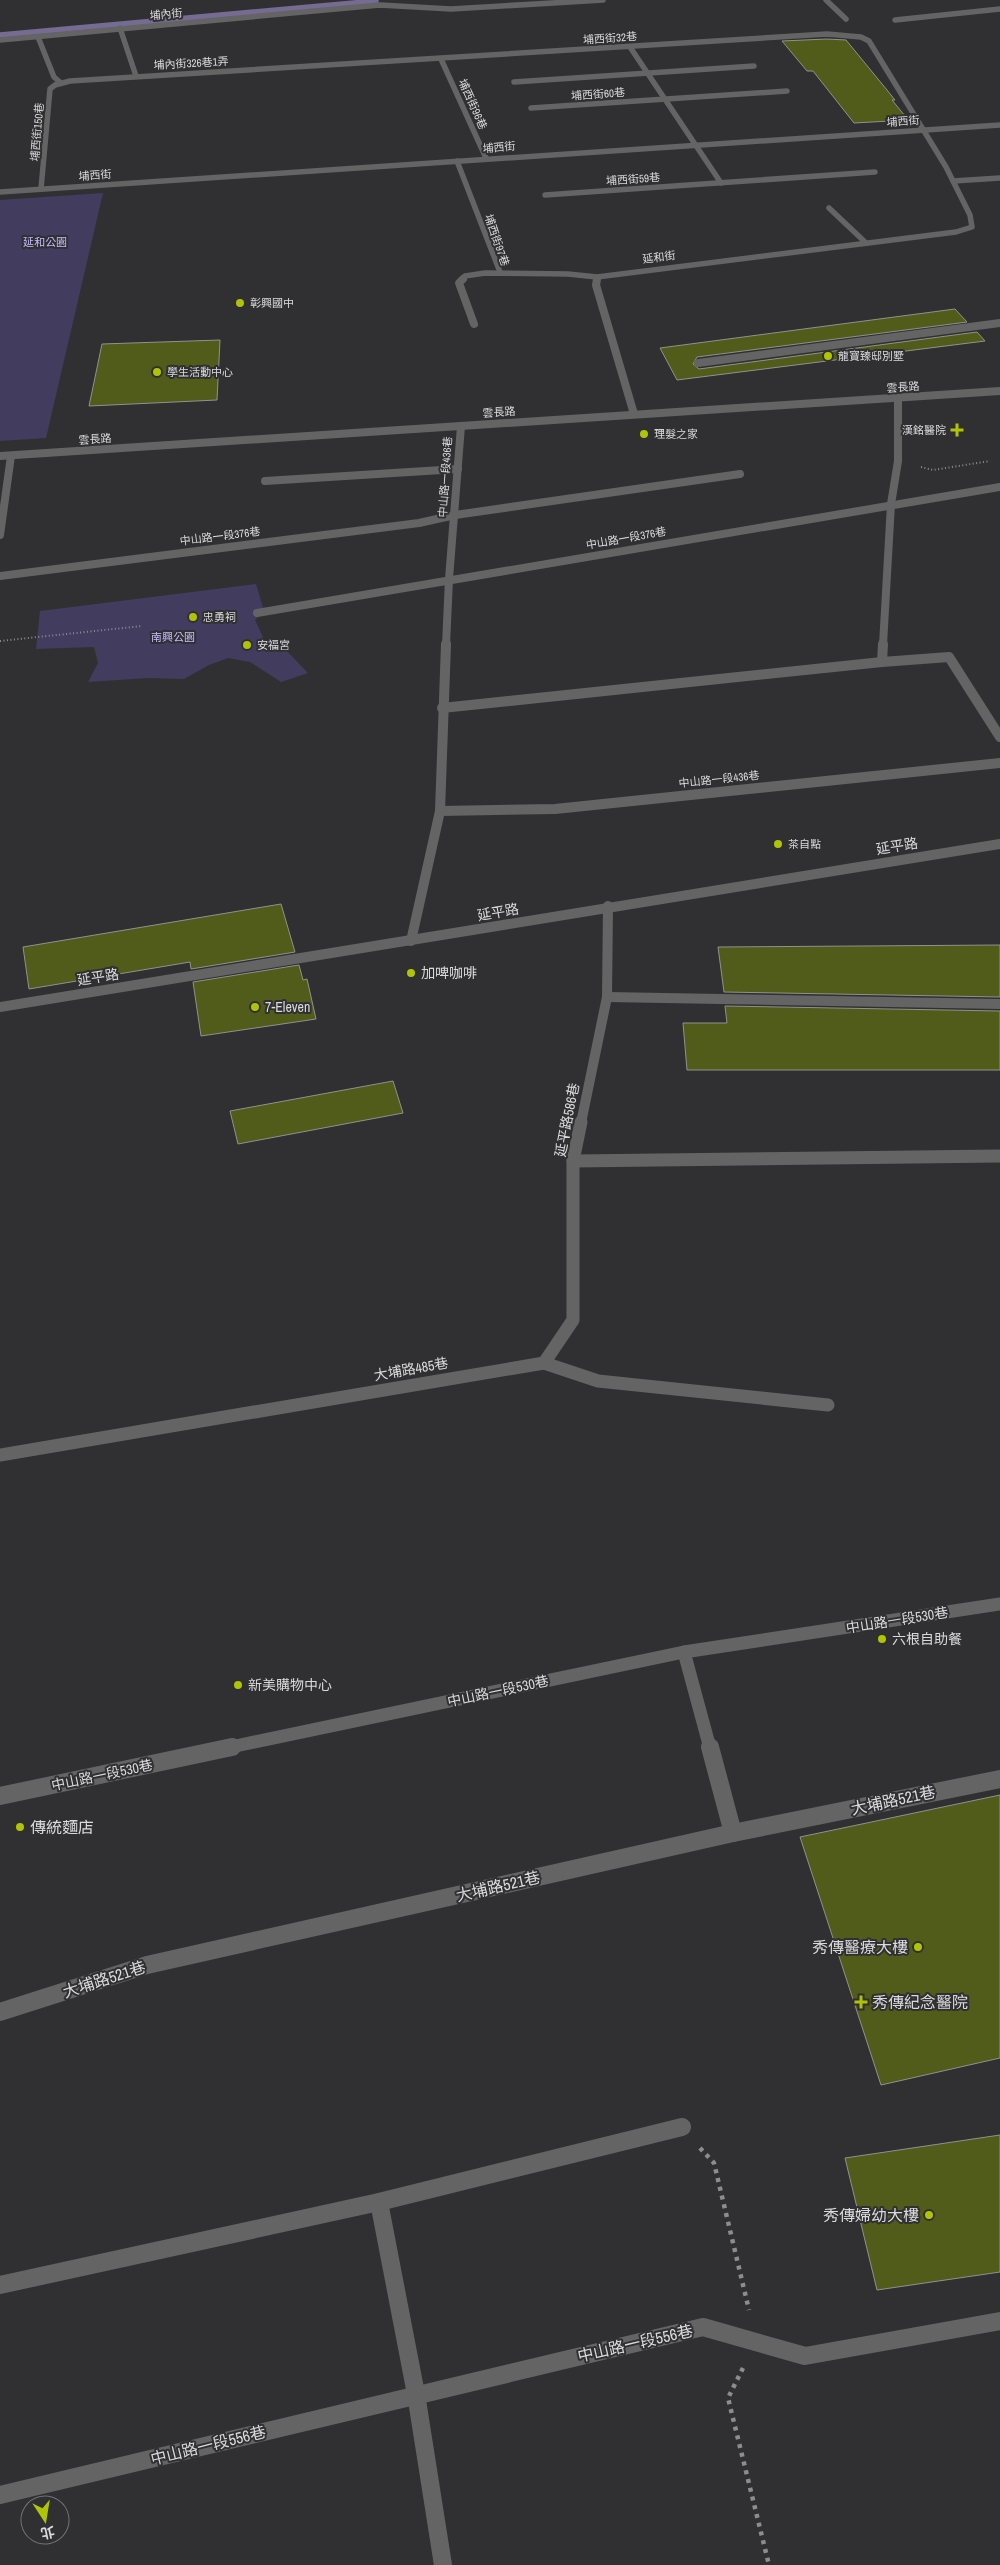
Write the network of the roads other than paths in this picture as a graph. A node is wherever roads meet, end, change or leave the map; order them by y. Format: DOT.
graph roads {
  1 [pos="604,0"];
  2 [pos="826,0"];
  3 [pos="997,0"];
  4 [pos="1000,8"];
  5 [pos="846,18"];
  6 [pos="895,20"];
  7 [pos="120,28"];
  8 [pos="38,36"];
  9 [pos="0,40"];
  10 [pos="630,47"];
  11 [pos="442,59"];
  12 [pos="754,66"];
  13 [pos="247,70"];
  14 [pos="648,74"];
  15 [pos="136,76"];
  16 [pos="514,82"];
  17 [pos="61,83"];
  18 [pos="787,91"];
  19 [pos="666,100"];
  20 [pos="531,108"];
  21 [pos="1000,125"];
  22 [pos="923,129"];
  23 [pos="697,144"];
  24 [pos="486,158"];
  25 [pos="457,161"];
  26 [pos="875,172"];
  27 [pos="1000,178"];
  28 [pos="953,181"];
  29 [pos="722,183"];
  30 [pos="42,189"];
  31 [pos="0,192"];
  32 [pos="545,195"];
  33 [pos="829,208"];
  34 [pos="865,242"];
  35 [pos="500,272"];
  36 [pos="597,277"];
  37 [pos="1000,323"];
  38 [pos="474,324"];
  39 [pos="698,362"];
  40 [pos="1000,391"];
  41 [pos="898,399"];
  42 [pos="634,414"];
  43 [pos="460,426"];
  44 [pos="0,456"];
  45 [pos="11,456"];
  46 [pos="458,469"];
  47 [pos="740,474"];
  48 [pos="265,481"];
  49 [pos="1000,487"];
  50 [pos="891,504"];
  51 [pos="455,515"];
  52 [pos="0,535"];
  53 [pos="0,576"];
  54 [pos="449,579"];
  55 [pos="257,613"];
  56 [pos="882,662"];
  57 [pos="442,708"];
  58 [pos="1000,737"];
  59 [pos="1000,763"];
  60 [pos="440,811"];
  61 [pos="1000,844"];
  62 [pos="608,906"];
  63 [pos="411,941"];
  64 [pos="607,997"];
  65 [pos="1000,1004"];
  66 [pos="0,1006"];
  67 [pos="1000,1156"];
  68 [pos="573,1161"];
  69 [pos="544,1363"];
  70 [pos="828,1405"];
  71 [pos="0,1455"];
  72 [pos="1000,1604"];
  73 [pos="684,1652"];
  74 [pos="1000,1779"];
  75 [pos="0,1796"];
  76 [pos="733,1833"];
  77 [pos="0,2012"];
  78 [pos="682,2127"];
  79 [pos="379,2202"];
  80 [pos="0,2285"];
  81 [pos="1000,2321"];
  82 [pos="416,2394"];
  83 [pos="0,2495"];
  84 [pos="443,2565"];
  1 -- 7 [label="street, 埔內街"];
  2 -- 5 [label="street"];
  3 -- 4 [label="street"];
  4 -- 6 [label="street"];
  7 -- 8 [label="street, 埔內街"];
  7 -- 15 [label="street"];
  8 -- 9 [label="street, 埔內街"];
  8 -- 17 [label="street"];
  10 -- 11 [label="street, 埔西街32巷"];
  10 -- 14 [label="street"];
  10 -- 22 [label="street, 埔西街32巷"];
  11 -- 13 [label="street, 埔西街32巷"];
  11 -- 24 [label="street, 埔西街96巷"];
  12 -- 14 [label="street, 埔西街60巷"];
  13 -- 15 [label="street, 埔內街326巷1弄"];
  14 -- 16 [label="street, 埔西街60巷"];
  14 -- 19 [label="street"];
  15 -- 17 [label="street, 埔內街326巷1弄"];
  17 -- 30 [label="street, 埔西街150巷"];
  18 -- 19 [label="street, 埔西街60巷"];
  19 -- 20 [label="street, 埔西街60巷"];
  19 -- 23 [label="street"];
  21 -- 22 [label="street, 埔西街"];
  22 -- 23 [label="street, 埔西街"];
  22 -- 28 [label="street, 延和街"];
  23 -- 24 [label="street, 埔西街"];
  23 -- 29 [label="street"];
  24 -- 25 [label="street, 埔西街"];
  25 -- 30 [label="street, 埔西街"];
  25 -- 35 [label="street, 埔西街97巷"];
  26 -- 29 [label="street, 埔西街59巷"];
  27 -- 28 [label="street"];
  28 -- 34 [label="street, 延和街"];
  29 -- 32 [label="street, 埔西街59巷"];
  30 -- 31 [label="street, 埔西街"];
  33 -- 34 [label="street"];
  34 -- 36 [label="street, 延和街"];
  35 -- 36 [label="street, 延和街"];
  35 -- 38 [label="street, 埔西街97巷"];
  36 -- 42 [label="street"];
  37 -- 39 [label="street"];
  40 -- 41 [label="street, 雲長路"];
  41 -- 42 [label="street, 雲長路"];
  41 -- 50 [label="street"];
  42 -- 43 [label="street, 雲長路"];
  43 -- 45 [label="street, 雲長路"];
  43 -- 46 [label="street, 中山路一段436巷"];
  44 -- 45 [label="street, 雲長路"];
  45 -- 52 [label="street"];
  46 -- 48 [label="street"];
  46 -- 51 [label="street, 中山路一段436巷"];
  47 -- 51 [label="street, 中山路一段376巷"];
  49 -- 50 [label="street, 中山路一段376巷"];
  50 -- 54 [label="street, 中山路一段376巷"];
  50 -- 56 [label="street"];
  51 -- 53 [label="street, 中山路一段376巷"];
  51 -- 54 [label="street, 中山路一段436巷"];
  54 -- 55 [label="street, 中山路一段376巷"];
  54 -- 57 [label="street, 中山路一段436巷"];
  56 -- 57 [label="street"];
  56 -- 58 [label="street"];
  57 -- 60 [label="street, 中山路一段436巷"];
  59 -- 60 [label="street, 中山路一段436巷"];
  60 -- 63 [label="street, 中山路一段436巷"];
  61 -- 62 [label="street, 延平路"];
  62 -- 63 [label="street, 延平路"];
  62 -- 64 [label="street, 延平路586巷"];
  63 -- 66 [label="street, 延平路"];
  64 -- 65 [label="street"];
  64 -- 68 [label="street, 延平路586巷"];
  67 -- 68 [label="street"];
  68 -- 69 [label="street, 延平路586巷"];
  69 -- 70 [label="street, 大埔路485巷"];
  69 -- 71 [label="street, 大埔路485巷"];
  72 -- 73 [label="street, 中山路一段530巷"];
  73 -- 75 [label="street, 中山路一段530巷"];
  73 -- 76 [label="street"];
  74 -- 76 [label="street, 大埔路521巷"];
  76 -- 77 [label="street, 大埔路521巷"];
  78 -- 79 [label="street"];
  79 -- 80 [label="street"];
  79 -- 82 [label="street"];
  81 -- 82 [label="street, 中山路一段556巷"];
  82 -- 83 [label="street, 中山路一段556巷"];
  82 -- 84 [label="street"];
}
